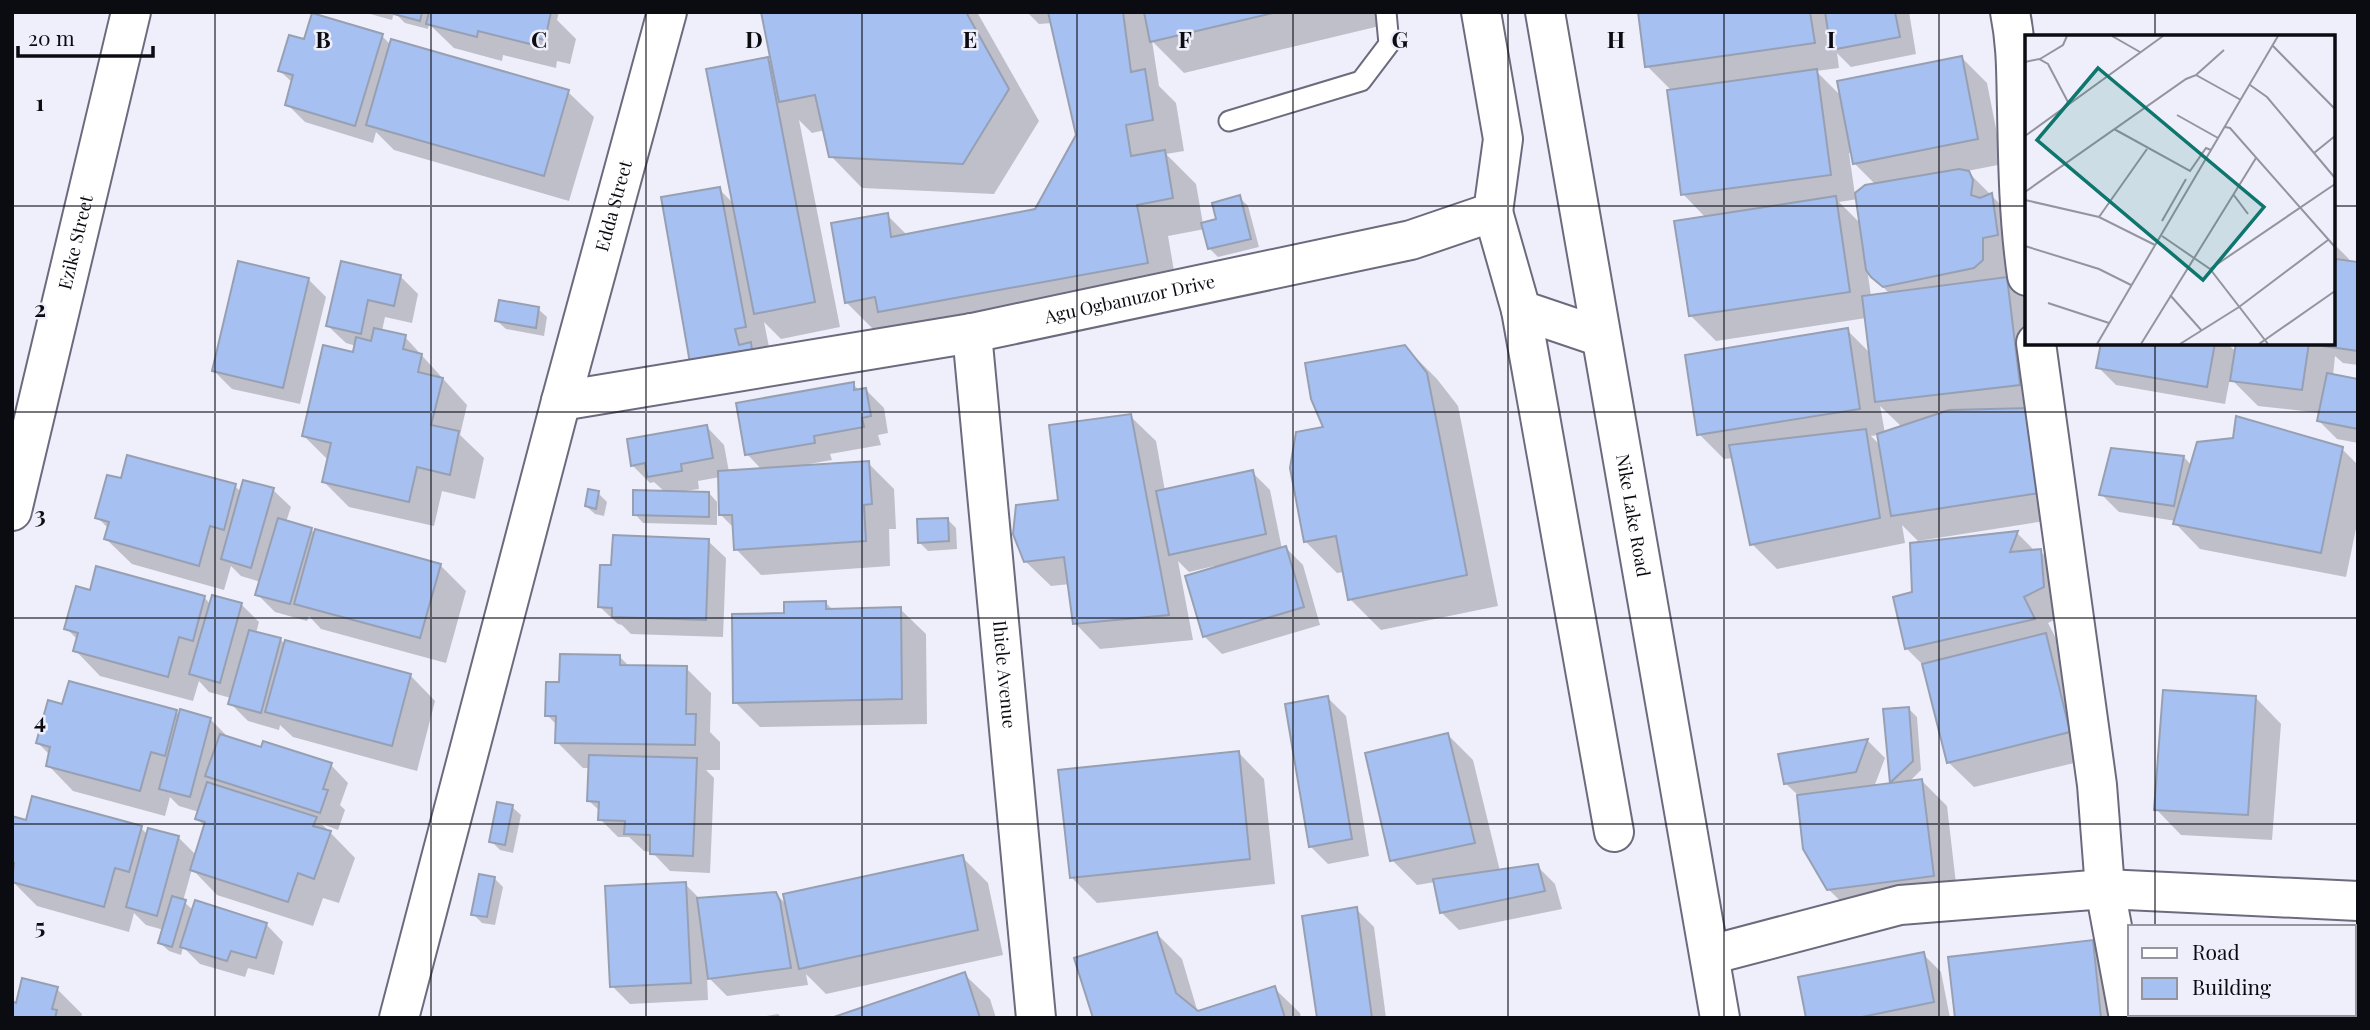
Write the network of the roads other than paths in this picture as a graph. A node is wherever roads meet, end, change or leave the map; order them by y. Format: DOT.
graph roads {
  1 [pos="131,12"];
  2 [pos="667,12"];
  3 [pos="1386,12"];
  4 [pos="1481,12"];
  5 [pos="1545,12"];
  6 [pos="2010,12"];
  7 [pos="2022,111"];
  8 [pos="1229,121"];
  9 [pos="1493,212"];
  10 [pos="2025,262"];
  11 [pos="1521,310"];
  12 [pos="972,332"];
  13 [pos="1601,337"];
  14 [pos="2036,345"];
  15 [pos="561,401"];
  16 [pos="13,506"];
  17 [pos="1615,832"];
  18 [pos="2105,889"];
  19 [pos="2356,890"];
  20 [pos="1710,955"];
  21 [pos="2128,1013"];
  22 [pos="399,1018"];
  23 [pos="1036,1018"];
  24 [pos="1720,1018"];
  1 -- 16 [label="street, Ezike Street"];
  2 -- 15 [label="street, Edda Street"];
  3 -- 8 [label="lane"];
  4 -- 9 [label="street"];
  5 -- 13 [label="street, Nike Lake Road"];
  6 -- 7 [label="street"];
  7 -- 10 [label="street"];
  9 -- 11 [label="street"];
  9 -- 12 [label="street, Agu Ogbanuzor Drive"];
  11 -- 13 [label="street"];
  11 -- 17 [label="street"];
  12 -- 15 [label="street, Agu Ogbanuzor Drive"];
  12 -- 23 [label="street, Ihiele Avenue"];
  13 -- 20 [label="street, Nike Lake Road"];
  14 -- 18 [label="street"];
  15 -- 22 [label="street, Edda Street"];
  18 -- 19 [label="street"];
  18 -- 20 [label="street"];
  18 -- 21 [label="street"];
  20 -- 24 [label="street, Nike Lake Road"];
}
